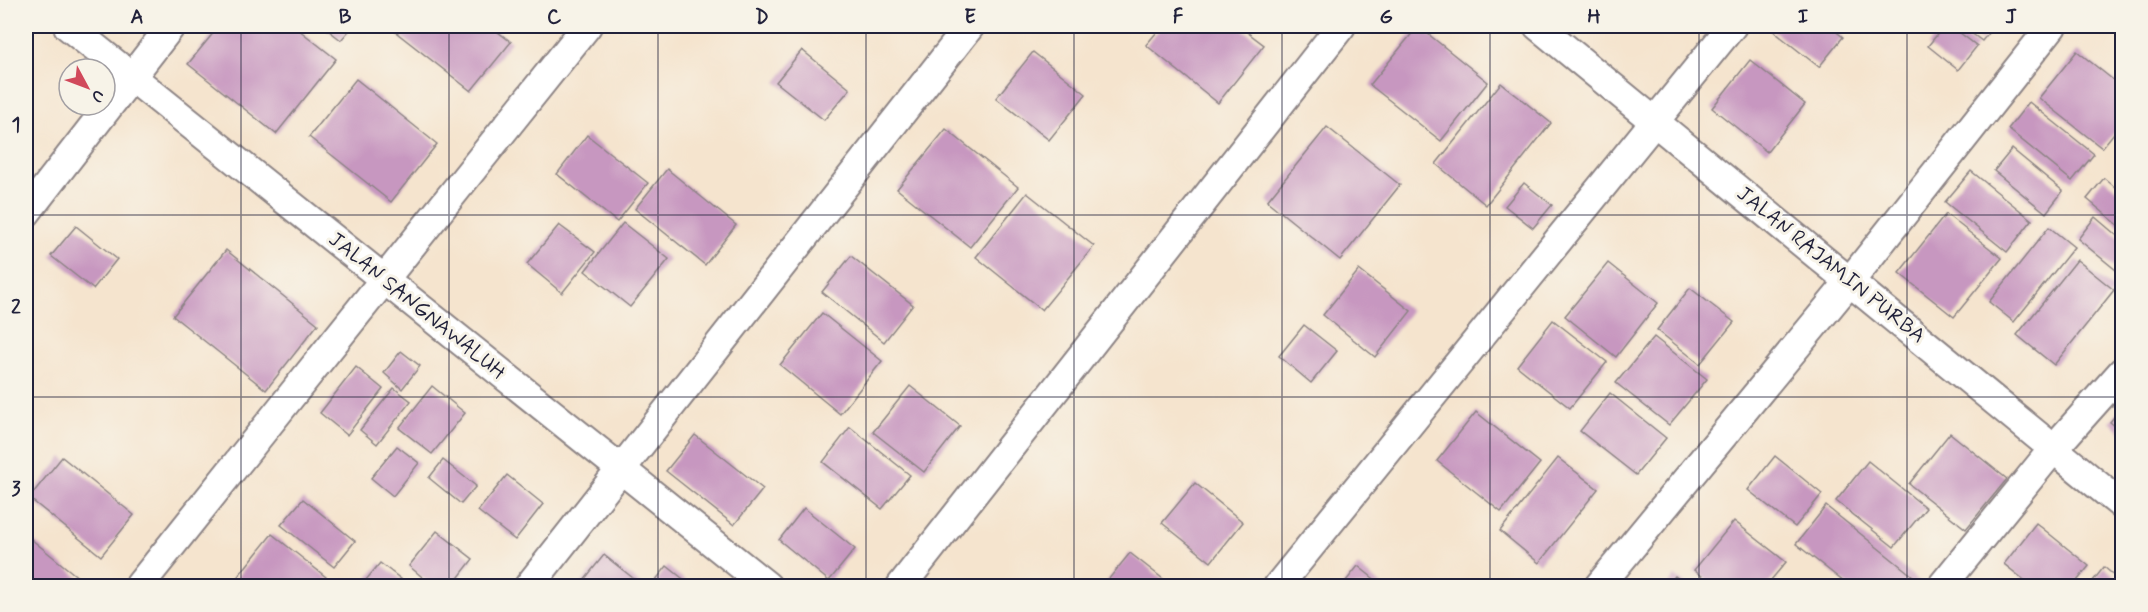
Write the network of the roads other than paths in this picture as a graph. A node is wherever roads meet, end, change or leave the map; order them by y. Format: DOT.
graph roads {
  1 [pos="68,26"];
  2 [pos="171,26"];
  3 [pos="587,26"];
  4 [pos="970,26"];
  5 [pos="1341,26"];
  6 [pos="1538,26"];
  7 [pos="1732,26"];
  8 [pos="2052,26"];
  9 [pos="132,77"];
  10 [pos="1655,122"];
  11 [pos="26,213"];
  12 [pos="384,279"];
  13 [pos="1851,280"];
  14 [pos="2122,372"];
  15 [pos="2054,448"];
  16 [pos="621,470"];
  17 [pos="2122,505"];
  18 [pos="139,586"];
  19 [pos="529,586"];
  20 [pos="767,586"];
  21 [pos="900,586"];
  22 [pos="1278,586"];
  23 [pos="1599,586"];
  24 [pos="1942,586"];
  1 -- 9 [label="street, JALAN SANGNAWALUH"];
  2 -- 9 [label="street"];
  3 -- 12 [label="street"];
  4 -- 16 [label="street"];
  5 -- 21 [label="street"];
  6 -- 10 [label="street, JALAN RAJAMIN PURBA"];
  7 -- 10 [label="street"];
  8 -- 13 [label="street"];
  9 -- 11 [label="street"];
  9 -- 12 [label="street, JALAN SANGNAWALUH"];
  10 -- 13 [label="street, JALAN RAJAMIN PURBA"];
  10 -- 22 [label="street"];
  12 -- 16 [label="street, JALAN SANGNAWALUH"];
  12 -- 18 [label="street"];
  13 -- 15 [label="street, JALAN RAJAMIN PURBA"];
  13 -- 23 [label="street"];
  14 -- 15 [label="street"];
  15 -- 17 [label="street, JALAN RAJAMIN PURBA"];
  15 -- 24 [label="street"];
  16 -- 19 [label="street"];
  16 -- 20 [label="street, JALAN SANGNAWALUH"];
}
